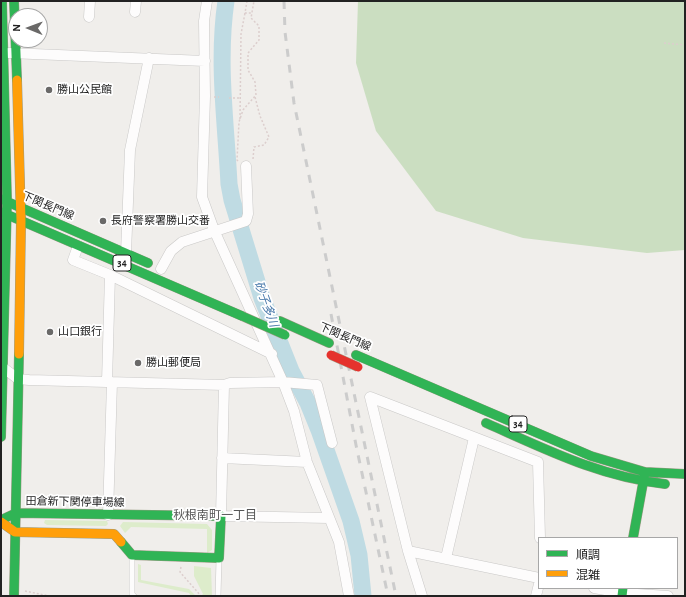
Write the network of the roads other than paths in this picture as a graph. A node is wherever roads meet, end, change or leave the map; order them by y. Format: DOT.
graph roads {
  1 [pos="2,1"];
  2 [pos="14,1"];
  3 [pos="90,1"];
  4 [pos="136,1"];
  5 [pos="207,1"];
  6 [pos="135,12"];
  7 [pos="89,17"];
  8 [pos="15,52"];
  9 [pos="2,53"];
  10 [pos="149,58"];
  11 [pos="204,62"];
  12 [pos="246,166"];
  13 [pos="4,200"];
  14 [pos="20,208"];
  15 [pos="4,213"];
  16 [pos="21,221"];
  17 [pos="214,230"];
  18 [pos="78,246"];
  19 [pos="126,253"];
  20 [pos="164,270"];
  21 [pos="110,275"];
  22 [pos="236,302"];
  23 [pos="260,312"];
  24 [pos="277,320"];
  25 [pos="289,336"];
  26 [pos="332,345"];
  27 [pos="353,353"];
  28 [pos="272,354"];
  29 [pos="328,354"];
  30 [pos="2,366"];
  31 [pos="362,368"];
  32 [pos="18,379"];
  33 [pos="110,382"];
  34 [pos="286,382"];
  35 [pos="224,385"];
  36 [pos="475,418"];
  37 [pos="1,437"];
  38 [pos="474,438"];
  39 [pos="332,443"];
  40 [pos="222,458"];
  41 [pos="307,462"];
  42 [pos="645,472"];
  43 [pos="685,474"];
  44 [pos="643,483"];
  45 [pos="673,484"];
  46 [pos="16,513"];
  47 [pos="112,515"];
  48 [pos="221,516"];
  49 [pos="329,518"];
  50 [pos="1,521"];
  51 [pos="15,532"];
  52 [pos="114,534"];
  53 [pos="540,537"];
  54 [pos="633,537"];
  55 [pos="408,551"];
  56 [pos="132,555"];
  57 [pos="219,558"];
  58 [pos="446,558"];
  59 [pos="538,578"];
  60 [pos="601,589"];
  61 [pos="623,592"];
  62 [pos="14,596"];
  63 [pos="134,596"];
  64 [pos="218,596"];
  65 [pos="349,596"];
  66 [pos="422,596"];
  67 [pos="668,596"];
  1 -- 9 [label="main road"];
  2 -- 8 [label="main road, 田倉新下関停車場線"];
  3 -- 7 [label="street"];
  4 -- 6 [label="street"];
  5 -- 11 [label="street"];
  8 -- 9 [label="street"];
  8 -- 10 [label="street"];
  8 -- 14 [label="main road, 田倉新下関停車場線"];
  9 -- 13 [label="main road"];
  10 -- 11 [label="street"];
  10 -- 19 [label="street"];
  11 -- 17 [label="street"];
  12 -- 17 [label="street"];
  13 -- 14 [label="main road, 下関長門線 / 34"];
  13 -- 15 [label="main road"];
  14 -- 16 [label="main road, 田倉新下関停車場線"];
  14 -- 19 [label="main road, 下関長門線 / 34"];
  15 -- 16 [label="main road, 34"];
  15 -- 30 [label="main road"];
  16 -- 18 [label="main road, 34"];
  16 -- 32 [label="main road, 田倉新下関停車場線"];
  17 -- 20 [label="street"];
  17 -- 28 [label="street"];
  18 -- 21 [label="street"];
  18 -- 25 [label="main road, 34, bridge"];
  19 -- 20 [label="main road, 下関長門線 / 34"];
  21 -- 28 [label="street"];
  21 -- 33 [label="street"];
  22 -- 23 [label="main road"];
  24 -- 26 [label="main road, 下関長門線"];
  27 -- 42 [label="main road, 下関長門線 / 34"];
  28 -- 34 [label="street"];
  29 -- 31 [label="main road, 下関長門線, bridge"];
  30 -- 32 [label="street"];
  30 -- 37 [label="main road"];
  32 -- 33 [label="street"];
  32 -- 46 [label="main road, 田倉新下関停車場線"];
  33 -- 35 [label="street"];
  33 -- 47 [label="street"];
  34 -- 35 [label="street"];
  34 -- 39 [label="street"];
  34 -- 41 [label="street"];
  35 -- 40 [label="street"];
  36 -- 44 [label="main road, 34"];
  38 -- 53 [label="street"];
  38 -- 55 [label="street"];
  38 -- 58 [label="street"];
  40 -- 41 [label="street"];
  40 -- 48 [label="street"];
  41 -- 49 [label="street"];
  42 -- 43 [label="main road, 下関長門線 / 34"];
  42 -- 44 [label="main road"];
  44 -- 45 [label="main road, 34"];
  44 -- 54 [label="main road"];
  46 -- 47 [label="main road, 田倉新下関停車場線"];
  46 -- 50 [label="main road"];
  46 -- 51 [label="main road"];
  47 -- 48 [label="main road, 田倉新下関停車場線"];
  47 -- 52 [label="main road"];
  48 -- 49 [label="street"];
  48 -- 57 [label="main road"];
  49 -- 65 [label="street"];
  50 -- 51 [label="main road"];
  51 -- 52 [label="main road"];
  51 -- 62 [label="main road"];
  52 -- 56 [label="main road"];
  55 -- 58 [label="street"];
  55 -- 66 [label="street"];
  56 -- 57 [label="main road"];
  56 -- 63 [label="lane"];
  57 -- 64 [label="lane"];
  58 -- 59 [label="street"];
  60 -- 61 [label="street"];
  61 -- 67 [label="street"];
}
